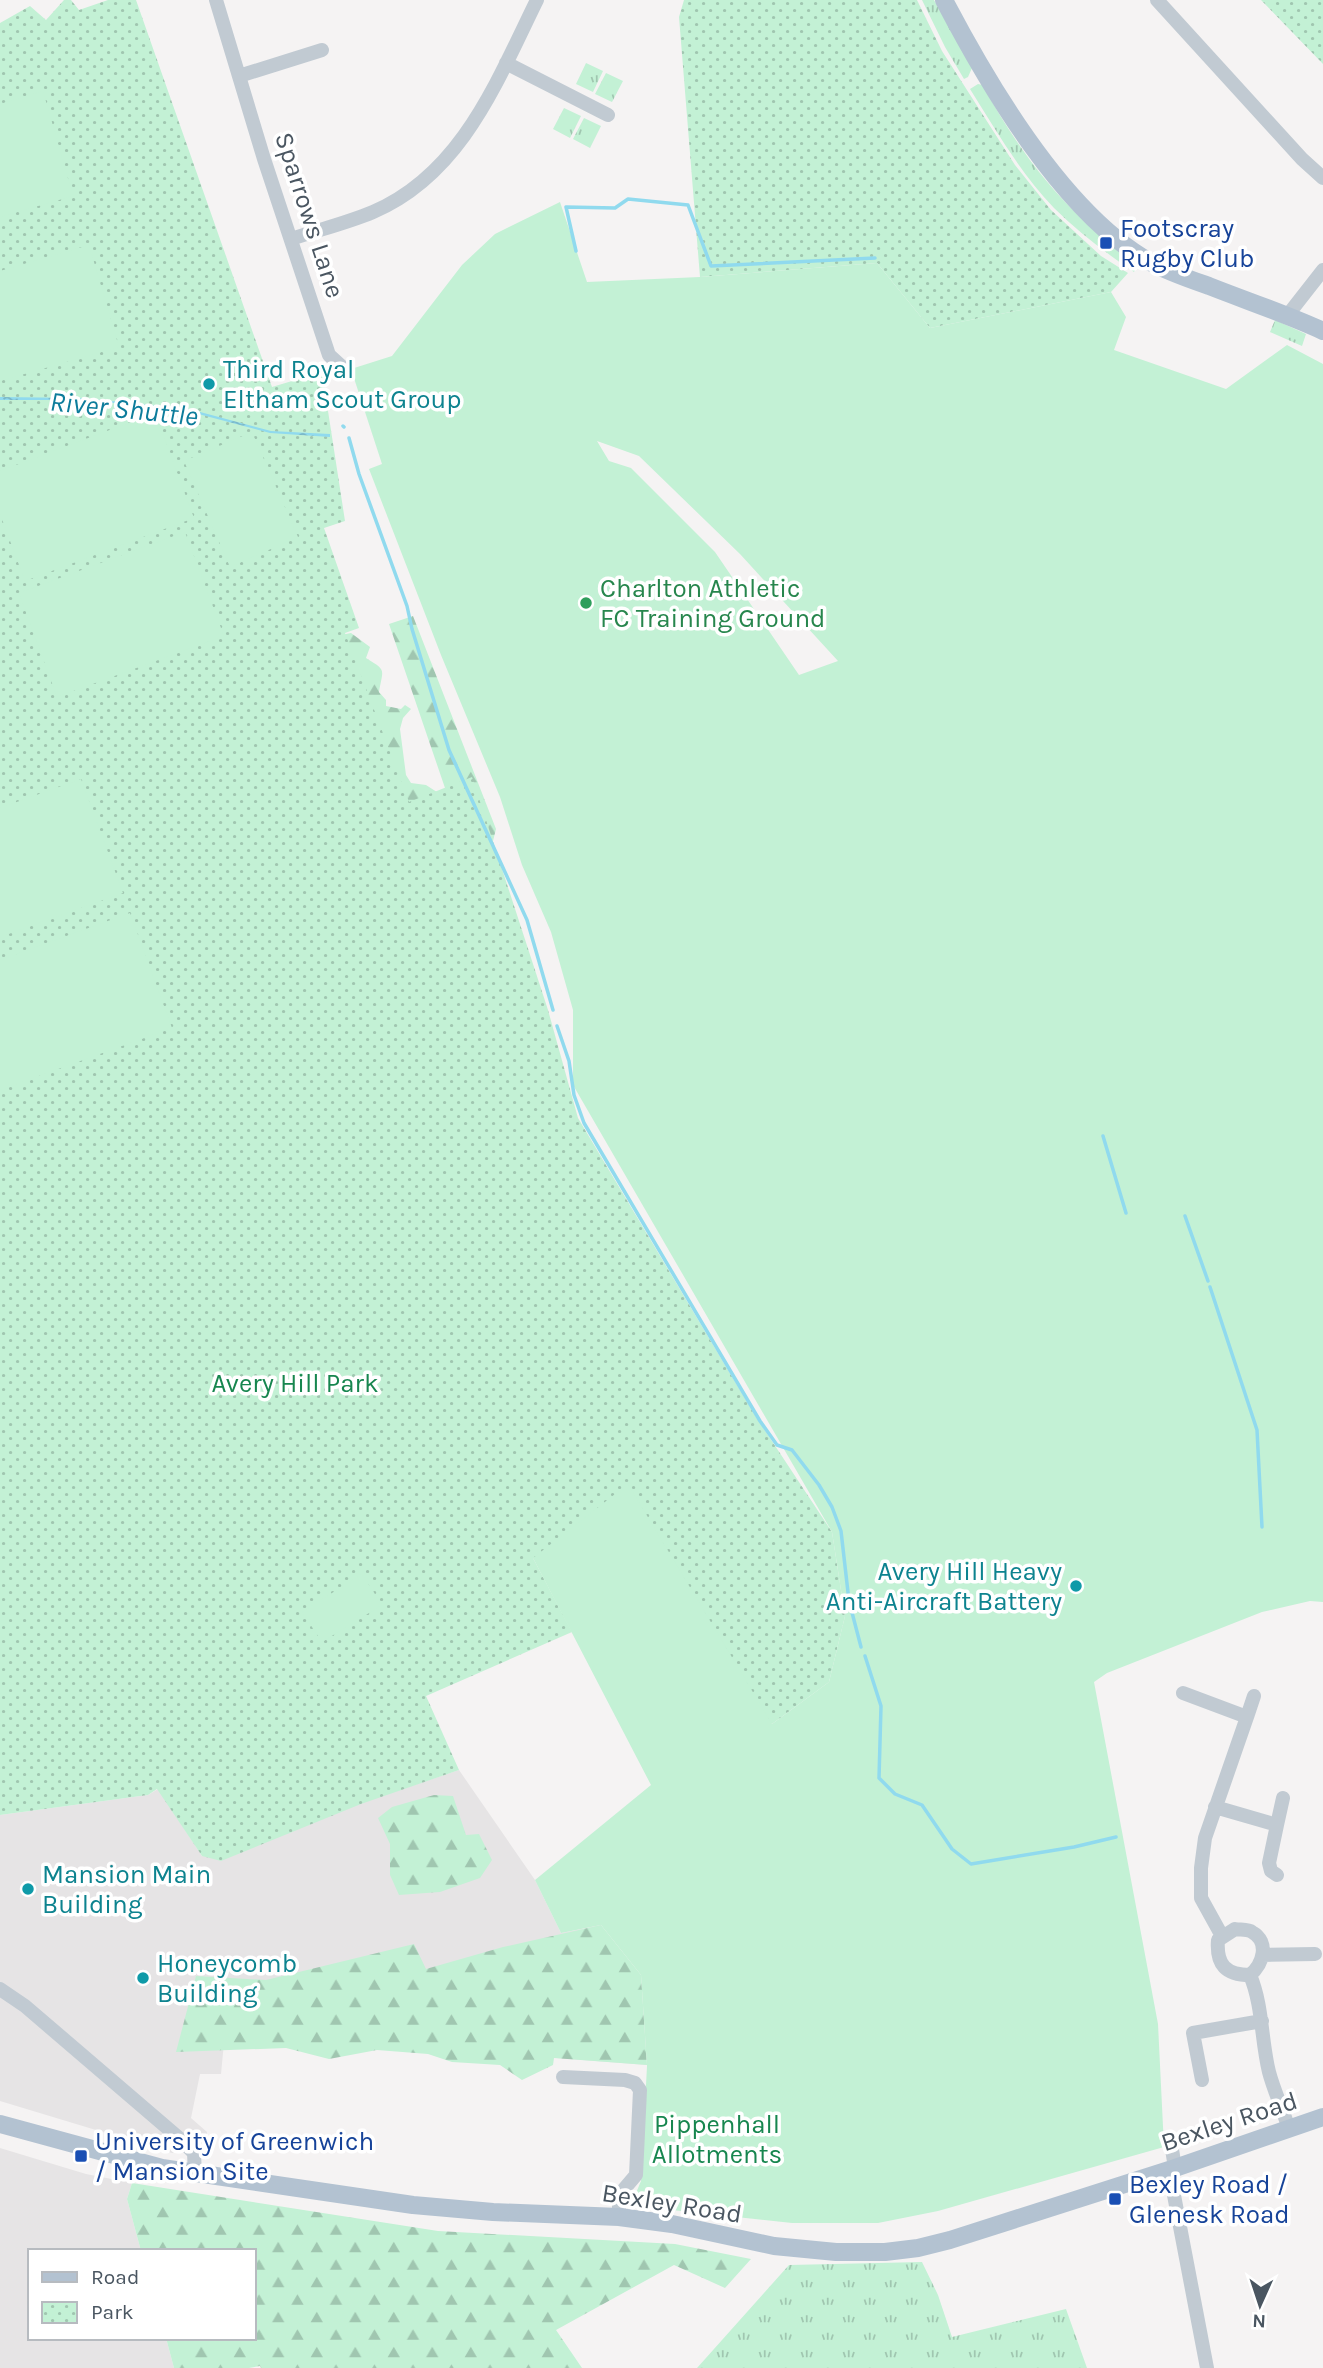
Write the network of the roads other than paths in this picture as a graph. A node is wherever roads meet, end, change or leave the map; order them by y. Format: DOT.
graph roads {
  1 [pos="216,0"];
  2 [pos="537,0"];
  3 [pos="944,0"];
  4 [pos="1157,0"];
  5 [pos="322,50"];
  6 [pos="506,63"];
  7 [pos="239,76"];
  8 [pos="608,115"];
  9 [pos="1323,178"];
  10 [pos="291,239"];
  11 [pos="1323,270"];
  12 [pos="1287,316"];
  13 [pos="1323,331"];
  14 [pos="341,366"];
  15 [pos="1183,1693"];
  16 [pos="1254,1696"];
  17 [pos="1247,1717"];
  18 [pos="1283,1798"];
  19 [pos="1215,1807"];
  20 [pos="1277,1825"];
  21 [pos="1277,1875"];
  22 [pos="1222,1936"];
  23 [pos="1315,1954"];
  24 [pos="1264,1955"];
  25 [pos="1250,1975"];
  26 [pos="0,1989"];
  27 [pos="1262,2021"];
  28 [pos="563,2077"];
  29 [pos="1202,2080"];
  30 [pos="1323,2117"];
  31 [pos="0,2124"];
  32 [pos="1289,2129"];
  33 [pos="1171,2143"];
  34 [pos="1172,2168"];
  35 [pos="195,2174"];
  36 [pos="619,2217"];
  37 [pos="1207,2368"];
  1 -- 7 [label="street, Sparrows Lane"];
  2 -- 6 [label="street"];
  3 -- 12 [label="main road"];
  4 -- 9 [label="street"];
  5 -- 7 [label="street"];
  6 -- 8 [label="street"];
  6 -- 10 [label="street"];
  7 -- 10 [label="street, Sparrows Lane"];
  10 -- 14 [label="street, Sparrows Lane"];
  11 -- 12 [label="street"];
  12 -- 13 [label="main road"];
  15 -- 17 [label="street"];
  16 -- 17 [label="street"];
  17 -- 19 [label="street"];
  18 -- 20 [label="street"];
  19 -- 20 [label="street"];
  19 -- 22 [label="street"];
  20 -- 21 [label="street"];
  22 -- 24 [label="street"];
  22 -- 25 [label="street"];
  23 -- 24 [label="street"];
  24 -- 25 [label="street"];
  25 -- 27 [label="street"];
  26 -- 35 [label="street"];
  27 -- 29 [label="street"];
  27 -- 32 [label="street"];
  28 -- 36 [label="street"];
  30 -- 32 [label="main road, Bexley Road"];
  31 -- 35 [label="main road, Bexley Road"];
  32 -- 34 [label="main road, Bexley Road"];
  33 -- 34 [label="street"];
  34 -- 36 [label="main road, Bexley Road"];
  34 -- 37 [label="street"];
  35 -- 36 [label="main road, Bexley Road"];
}
